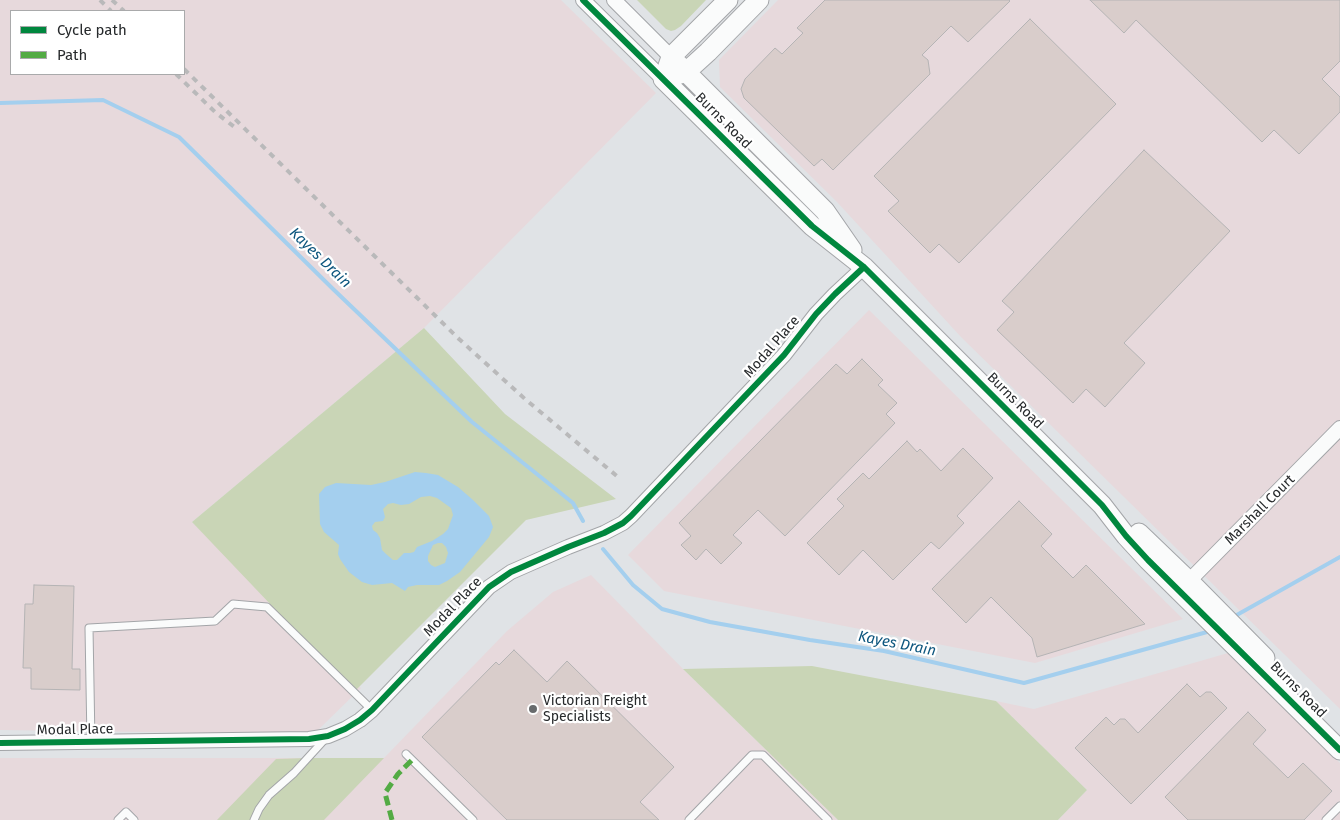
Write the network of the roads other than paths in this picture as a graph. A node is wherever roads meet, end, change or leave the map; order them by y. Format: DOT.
graph roads {
  1 [pos="583,0"];
  2 [pos="614,0"];
  3 [pos="728,0"];
  4 [pos="759,0"];
  5 [pos="671,58"];
  6 [pos="686,72"];
  7 [pos="663,79"];
  8 [pos="864,267"];
  9 [pos="1340,428"];
  10 [pos="1184,586"];
  11 [pos="372,710"];
  12 [pos="1340,731"];
  13 [pos="328,736"];
  14 [pos="91,742"];
  15 [pos="0,743"];
  16 [pos="1340,750"];
  17 [pos="406,754"];
  18 [pos="1340,806"];
  19 [pos="118,820"];
  20 [pos="134,820"];
  21 [pos="254,820"];
  22 [pos="472,820"];
  23 [pos="688,820"];
  24 [pos="828,820"];
  25 [pos="1326,820"];
  1 -- 7 [label="street"];
  2 -- 5 [label="street"];
  3 -- 5 [label="street"];
  4 -- 6 [label="street"];
  5 -- 6 [label="street, Burns Road"];
  5 -- 7 [label="street"];
  6 -- 7 [label="street"];
  6 -- 8 [label="street, Burns Road"];
  7 -- 8 [label="street, Burns Road"];
  8 -- 10 [label="street, Burns Road"];
  8 -- 11 [label="street, Modal Place"];
  9 -- 10 [label="street, Marshall Court"];
  10 -- 12 [label="street, Burns Road"];
  10 -- 16 [label="street, Burns Road"];
  11 -- 13 [label="street, Modal Place"];
  11 -- 14 [label="lane"];
  13 -- 14 [label="street, Modal Place"];
  13 -- 21 [label="lane"];
  14 -- 15 [label="street, Modal Place"];
  17 -- 22 [label="lane"];
  18 -- 25 [label="lane"];
  19 -- 20 [label="lane"];
  23 -- 24 [label="lane"];
}
